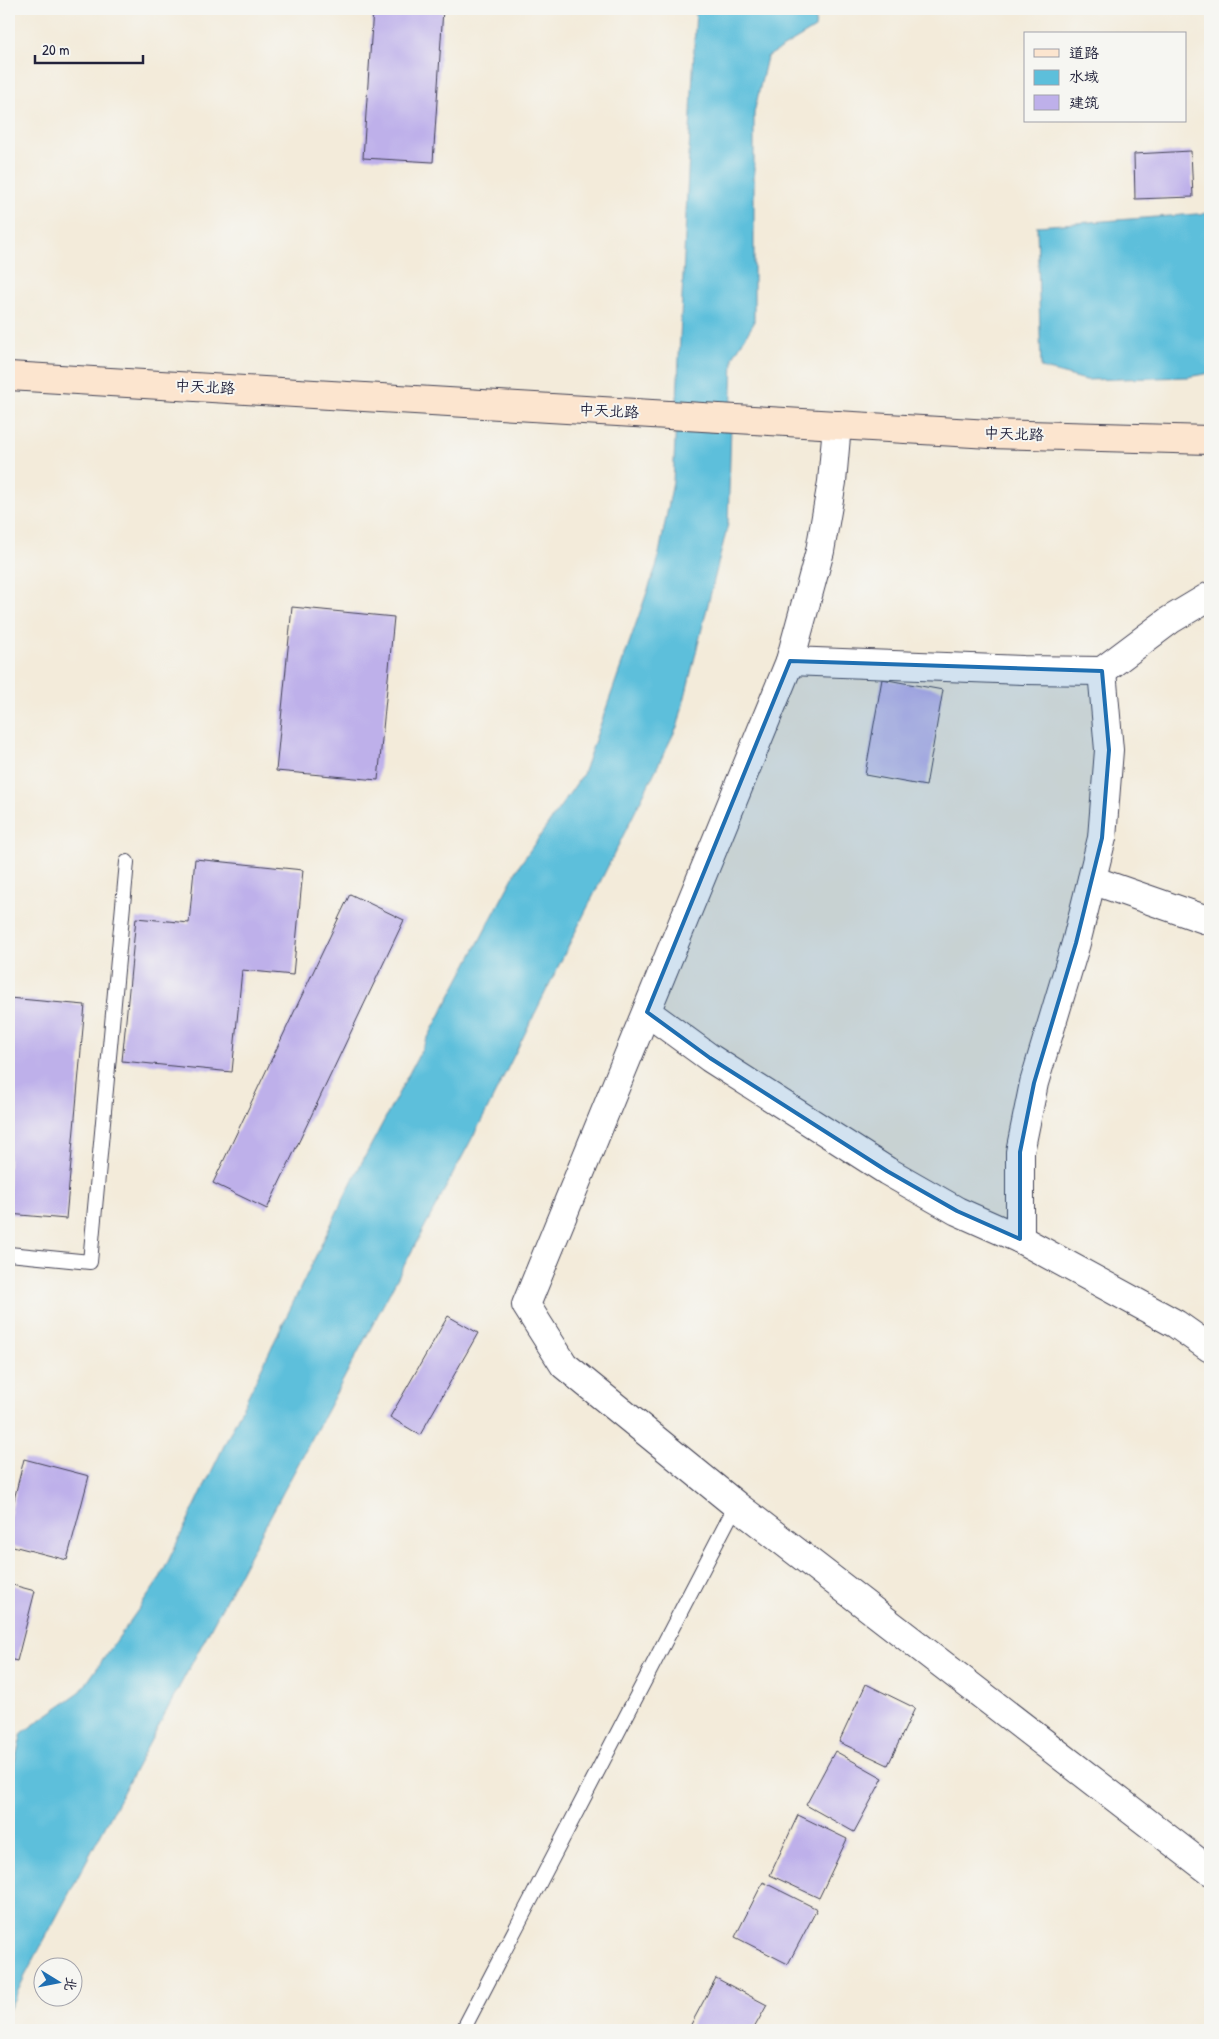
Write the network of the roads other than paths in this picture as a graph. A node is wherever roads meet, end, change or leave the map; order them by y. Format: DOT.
graph roads {
  1 [pos="9,376"];
  2 [pos="837,425"];
  3 [pos="1210,440"];
  4 [pos="1210,596"];
  5 [pos="790,661"];
  6 [pos="1102,671"];
  7 [pos="126,862"];
  8 [pos="1092,880"];
  9 [pos="1210,920"];
  10 [pos="646,1012"];
  11 [pos="1020,1239"];
  12 [pos="9,1254"];
  13 [pos="1210,1348"];
  14 [pos="736,1505"];
  15 [pos="1210,1872"];
  16 [pos="463,2030"];
  1 -- 2 [label="main road, 中天北路"];
  2 -- 3 [label="main road, 中天北路"];
  2 -- 5 [label="street"];
  4 -- 6 [label="street"];
  5 -- 6 [label="street"];
  5 -- 10 [label="street"];
  6 -- 8 [label="street"];
  7 -- 12 [label="lane"];
  8 -- 9 [label="street"];
  8 -- 11 [label="street"];
  10 -- 11 [label="street"];
  10 -- 14 [label="street"];
  11 -- 13 [label="street"];
  14 -- 15 [label="street"];
  14 -- 16 [label="lane"];
}
